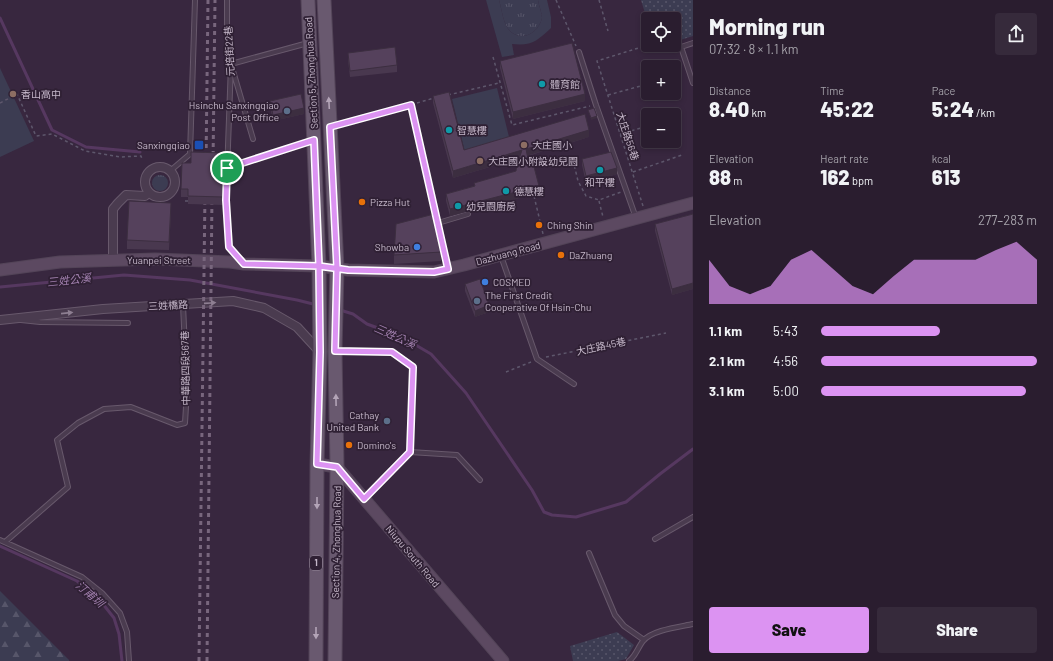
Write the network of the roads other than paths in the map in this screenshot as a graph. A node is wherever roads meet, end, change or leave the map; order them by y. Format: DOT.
graph roads {
  1 [pos="195,0"];
  2 [pos="227,0"];
  3 [pos="308,0"];
  4 [pos="324,0"];
  5 [pos="310,42"];
  6 [pos="693,43"];
  7 [pos="579,52"];
  8 [pos="231,64"];
  9 [pos="693,83"];
  10 [pos="330,127"];
  11 [pos="253,139"];
  12 [pos="170,171"];
  13 [pos="149,192"];
  14 [pos="693,203"];
  15 [pos="468,214"];
  16 [pos="642,217"];
  17 [pos="438,223"];
  18 [pos="500,255"];
  19 [pos="113,260"];
  20 [pos="244,264"];
  21 [pos="319,266"];
  22 [pos="337,268"];
  23 [pos="448,269"];
  24 [pos="0,270"];
  25 [pos="183,305"];
  26 [pos="18,318"];
  27 [pos="0,320"];
  28 [pos="128,323"];
  29 [pos="335,351"];
  30 [pos="320,352"];
  31 [pos="574,384"];
  32 [pos="410,452"];
  33 [pos="317,464"];
  34 [pos="337,467"];
  35 [pos="480,480"];
  36 [pos="364,499"];
  37 [pos="693,517"];
  38 [pos="655,539"];
  39 [pos="0,540"];
  40 [pos="5,542"];
  41 [pos="589,553"];
  42 [pos="693,624"];
  43 [pos="644,640"];
  44 [pos="129,661"];
  45 [pos="316,661"];
  46 [pos="335,661"];
  47 [pos="502,661"];
  48 [pos="629,661"];
  1 -- 12 [label="lane"];
  2 -- 8 [label="lane, 元培街22巷"];
  3 -- 5 [label="main road, Section 5, Zhonghua Road / 1"];
  10 -- 4 [label="main road, Section 5, Zhonghua Road / 1, one-way"];
  5 -- 8 [label="lane"];
  5 -- 21 [label="main road, Section 5, Zhonghua Road / 1"];
  6 -- 9 [label="lane"];
  7 -- 16 [label="lane"];
  8 -- 11 [label="lane"];
  8 -- 20 [label="lane, 元培街22巷"];
  10 -- 17 [label="lane"];
  10 -- 22 [label="main road, Section 5, Zhonghua Road / 1"];
  12 -- 13 [label="street"];
  12 -- 13 [label="street"];
  13 -- 19 [label="street"];
  14 -- 16 [label="street, Dazhuang Road"];
  15 -- 17 [label="lane"];
  16 -- 18 [label="street, Dazhuang Road"];
  17 -- 23 [label="lane"];
  18 -- 23 [label="street, Dazhuang Road"];
  18 -- 31 [label="lane"];
  19 -- 20 [label="street, Yuanpei Street"];
  19 -- 24 [label="street, Yuanpei Street"];
  20 -- 21 [label="street, Yuanpei Street"];
  21 -- 22 [label="street, Dazhuang Road"];
  21 -- 30 [label="main road, 1"];
  22 -- 23 [label="street, Dazhuang Road"];
  22 -- 29 [label="main road, 1"];
  26 -- 25 [label="street, 三姓橋路, one-way"];
  25 -- 30 [label="street, 三姓橋路, one-way"];
  25 -- 40 [label="lane, 中華路四段567巷"];
  26 -- 27 [label="street, 三姓橋路"];
  26 -- 28 [label="lane"];
  29 -- 32 [label="lane"];
  34 -- 29 [label="main road, Section 4, Zhonghua Road / 1, one-way"];
  30 -- 33 [label="main road, Section 4, Zhonghua Road / 1"];
  32 -- 35 [label="lane"];
  32 -- 36 [label="lane"];
  33 -- 34 [label="street"];
  33 -- 45 [label="main road, Section 4, Zhonghua Road / 1, one-way"];
  34 -- 36 [label="street, Niupu South Road"];
  34 -- 46 [label="main road, Section 4, Zhonghua Road / 1"];
  36 -- 47 [label="street, Niupu South Road"];
  37 -- 38 [label="lane"];
  39 -- 40 [label="lane"];
  40 -- 44 [label="lane"];
  41 -- 43 [label="lane"];
  42 -- 43 [label="lane"];
  43 -- 48 [label="lane"];
}
